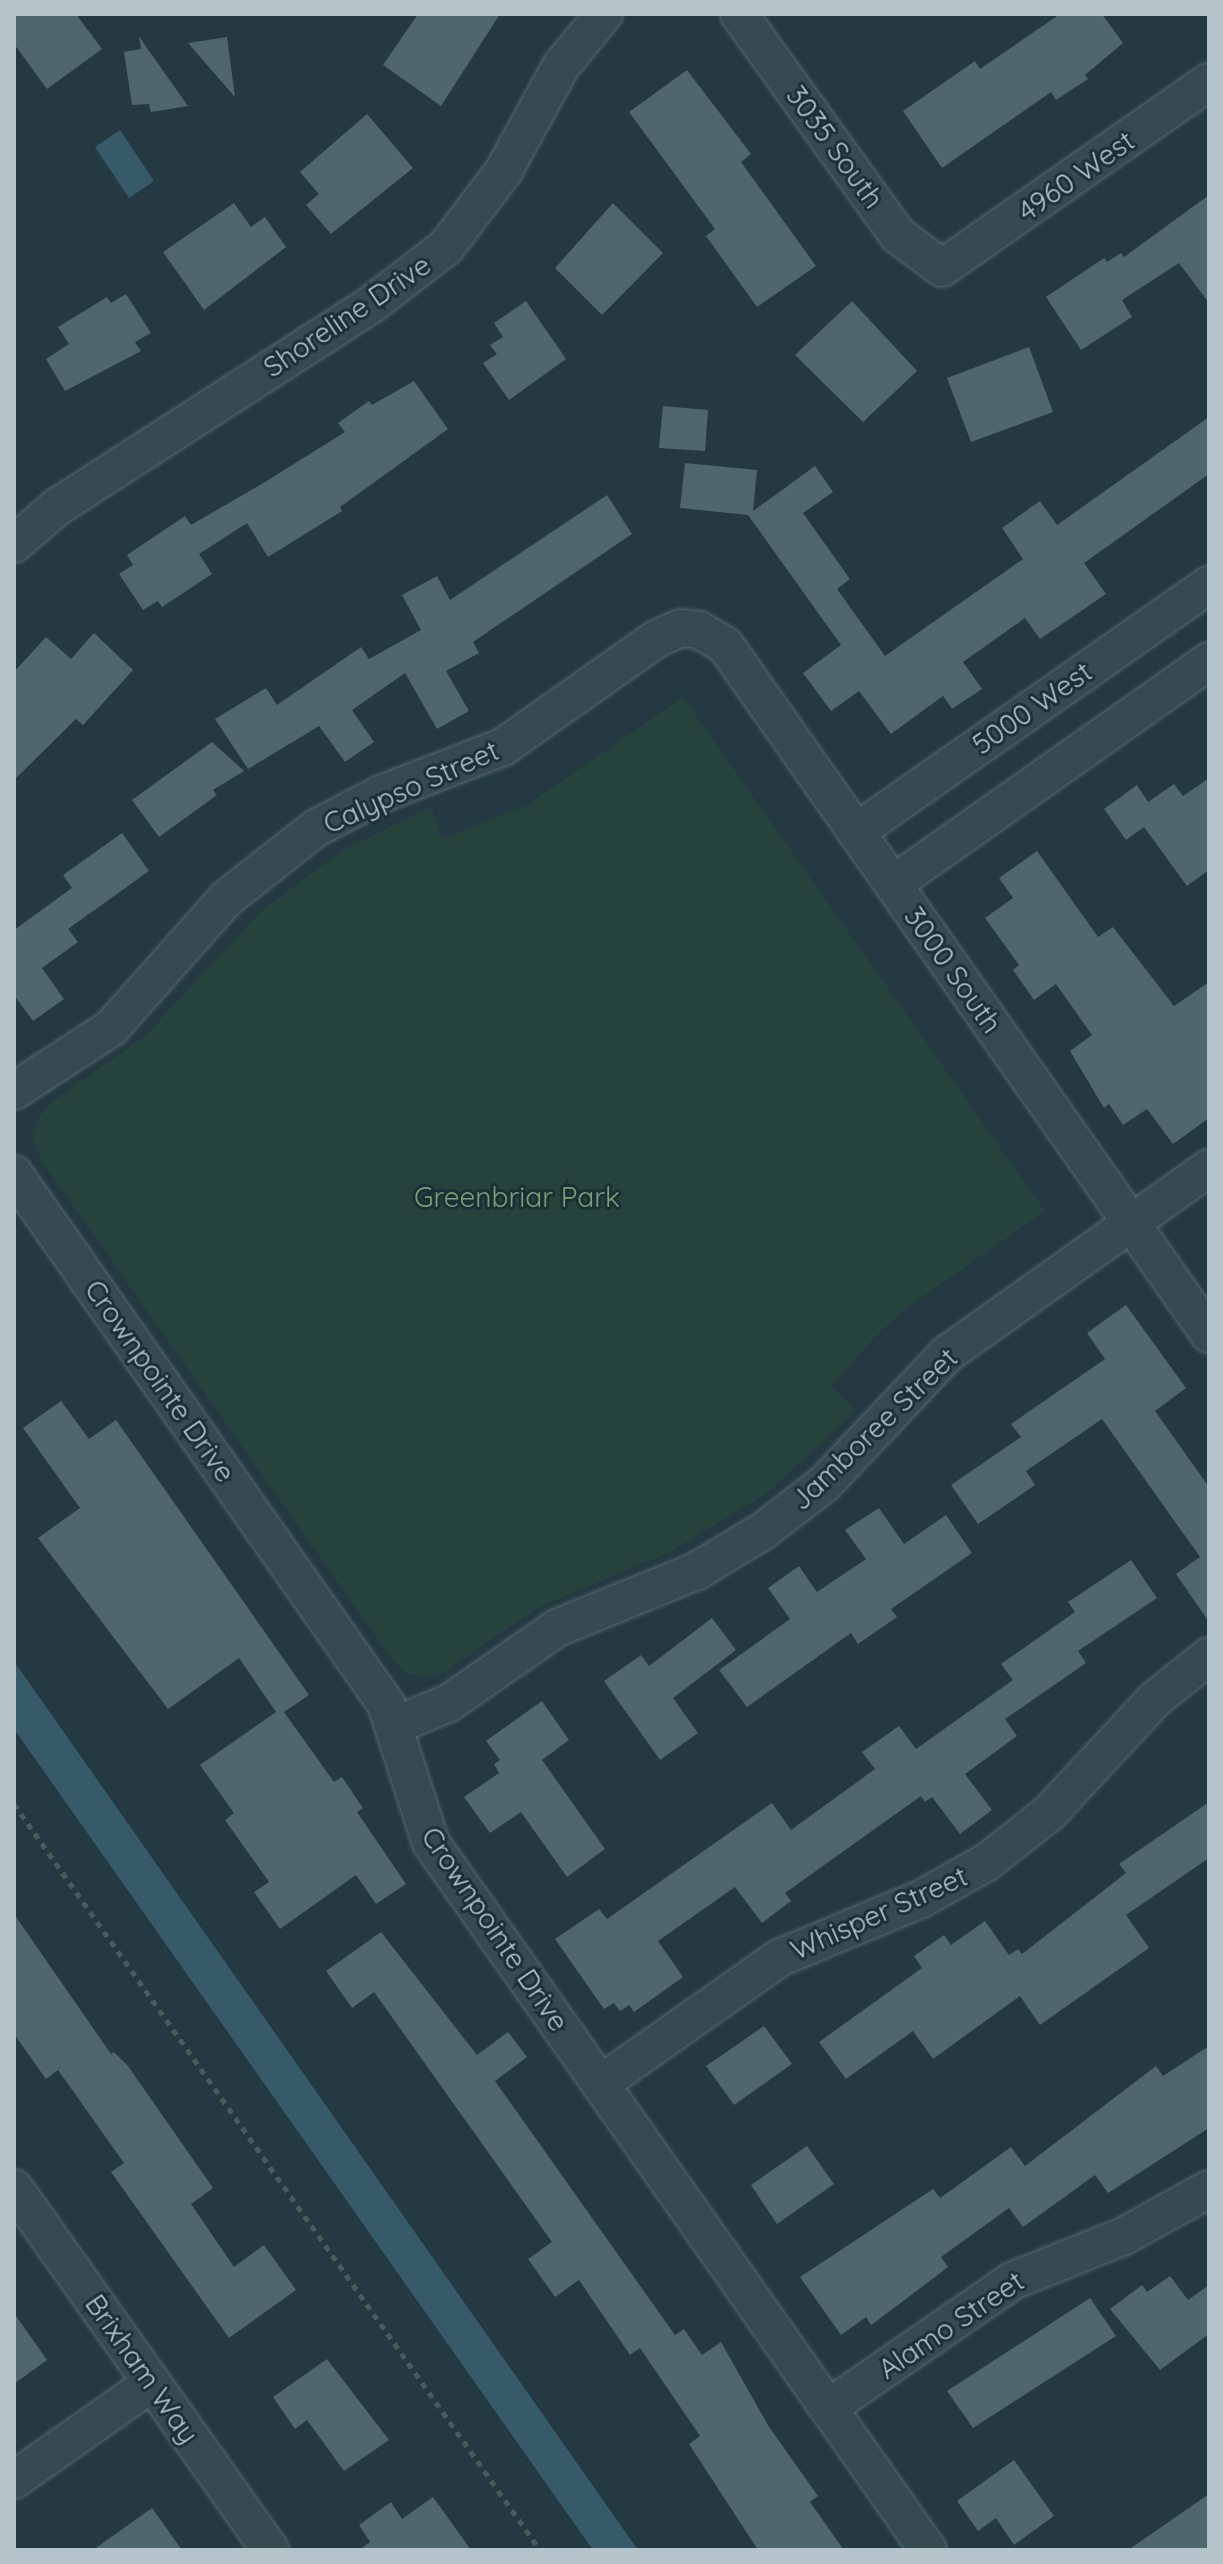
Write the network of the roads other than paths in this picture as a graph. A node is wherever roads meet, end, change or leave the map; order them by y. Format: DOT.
graph roads {
  1 [pos="604,14"];
  2 [pos="739,14"];
  3 [pos="1209,82"];
  4 [pos="942,268"];
  5 [pos="14,544"];
  6 [pos="1209,585"];
  7 [pos="681,628"];
  8 [pos="1209,661"];
  9 [pos="856,832"];
  10 [pos="893,884"];
  11 [pos="14,1091"];
  12 [pos="1209,1168"];
  13 [pos="14,1174"];
  14 [pos="1131,1223"];
  15 [pos="1209,1334"];
  16 [pos="1209,1656"];
  17 [pos="396,1725"];
  18 [pos="600,2084"];
  19 [pos="14,2188"];
  20 [pos="1209,2189"];
  21 [pos="152,2383"];
  22 [pos="828,2408"];
  23 [pos="14,2480"];
  24 [pos="270,2550"];
  25 [pos="928,2550"];
  1 -- 5 [label="street, Shoreline Drive"];
  2 -- 4 [label="street, 3035 South"];
  3 -- 4 [label="street, 4960 West"];
  6 -- 9 [label="street, 5000 West"];
  7 -- 9 [label="street, 3000 South"];
  7 -- 11 [label="street, Calypso Street"];
  8 -- 10 [label="street"];
  9 -- 10 [label="street, 3000 South"];
  10 -- 14 [label="street, 3000 South"];
  12 -- 14 [label="street, Jamboree Street"];
  13 -- 17 [label="street, Crownpointe Drive"];
  14 -- 15 [label="street, 3000 South"];
  14 -- 17 [label="street, Jamboree Street"];
  16 -- 18 [label="street, Whisper Street"];
  17 -- 18 [label="street, Crownpointe Drive"];
  18 -- 22 [label="street, Crownpointe Drive"];
  19 -- 21 [label="street, Brixham Way"];
  20 -- 22 [label="street, Alamo Street"];
  21 -- 23 [label="street"];
  21 -- 24 [label="street, Brixham Way"];
  22 -- 25 [label="street, Crownpointe Drive"];
}
